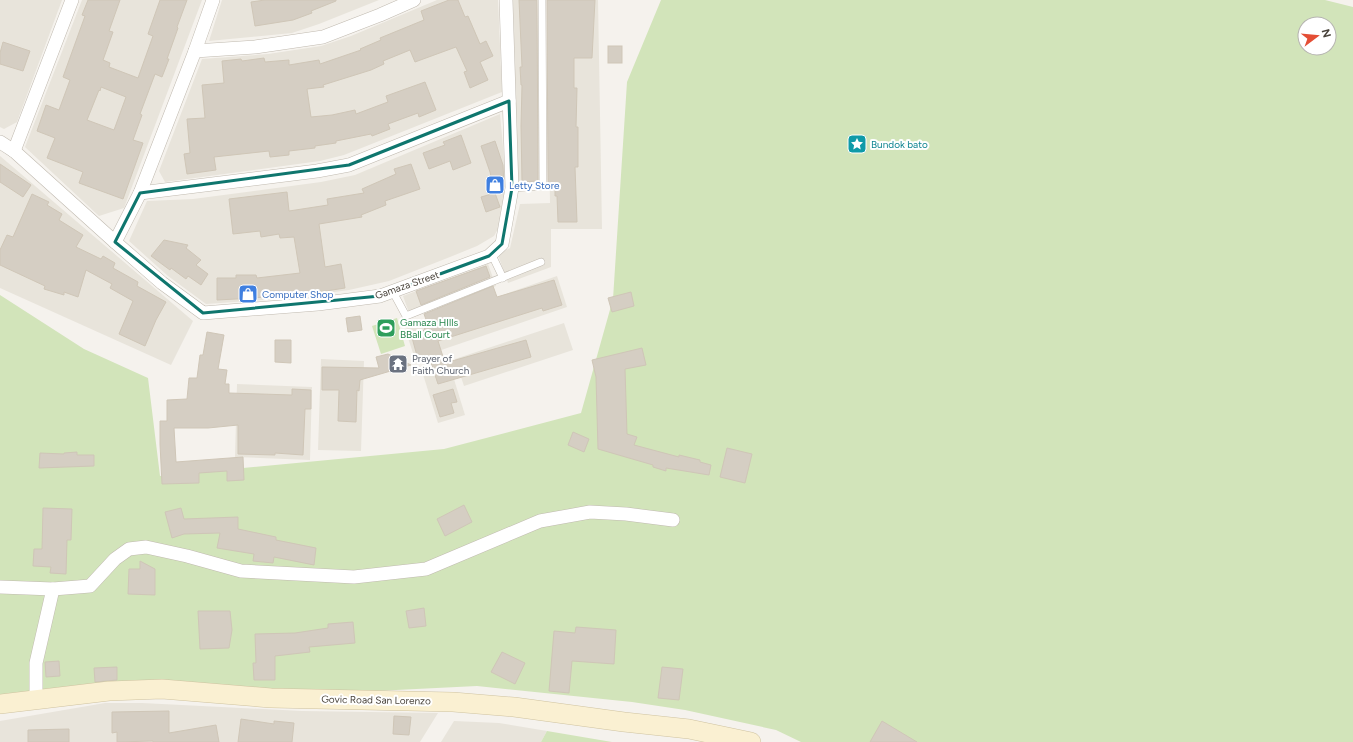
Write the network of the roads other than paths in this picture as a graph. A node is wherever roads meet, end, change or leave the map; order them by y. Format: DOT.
graph roads {
  1 [pos="72,0"];
  2 [pos="213,0"];
  3 [pos="414,0"];
  4 [pos="506,0"];
  5 [pos="542,0"];
  6 [pos="195,51"];
  7 [pos="509,101"];
  8 [pos="0,142"];
  9 [pos="14,151"];
  10 [pos="512,188"];
  11 [pos="140,193"];
  12 [pos="111,239"];
  13 [pos="491,253"];
  14 [pos="542,262"];
  15 [pos="503,278"];
  16 [pos="393,292"];
  17 [pos="673,520"];
  18 [pos="0,587"];
  19 [pos="53,589"];
  20 [pos="36,700"];
  21 [pos="0,704"];
  22 [pos="751,742"];
  1 -- 9 [label="street"];
  2 -- 6 [label="street"];
  3 -- 6 [label="street"];
  4 -- 7 [label="street, Gamaza Street"];
  5 -- 10 [label="lane"];
  6 -- 11 [label="street"];
  7 -- 10 [label="street, Gamaza Street"];
  7 -- 11 [label="street"];
  8 -- 9 [label="street, Gamaza Street"];
  9 -- 12 [label="street, Gamaza Street"];
  10 -- 13 [label="street, Gamaza Street"];
  11 -- 12 [label="street"];
  12 -- 16 [label="street, Gamaza Street"];
  13 -- 15 [label="lane"];
  13 -- 16 [label="street, Gamaza Street"];
  14 -- 15 [label="lane"];
  15 -- 16 [label="lane"];
  17 -- 19 [label="street"];
  18 -- 19 [label="street"];
  19 -- 20 [label="street"];
  20 -- 21 [label="main road, Govic Road San Lorenzo"];
  20 -- 22 [label="main road, Govic Road San Lorenzo"];
}
